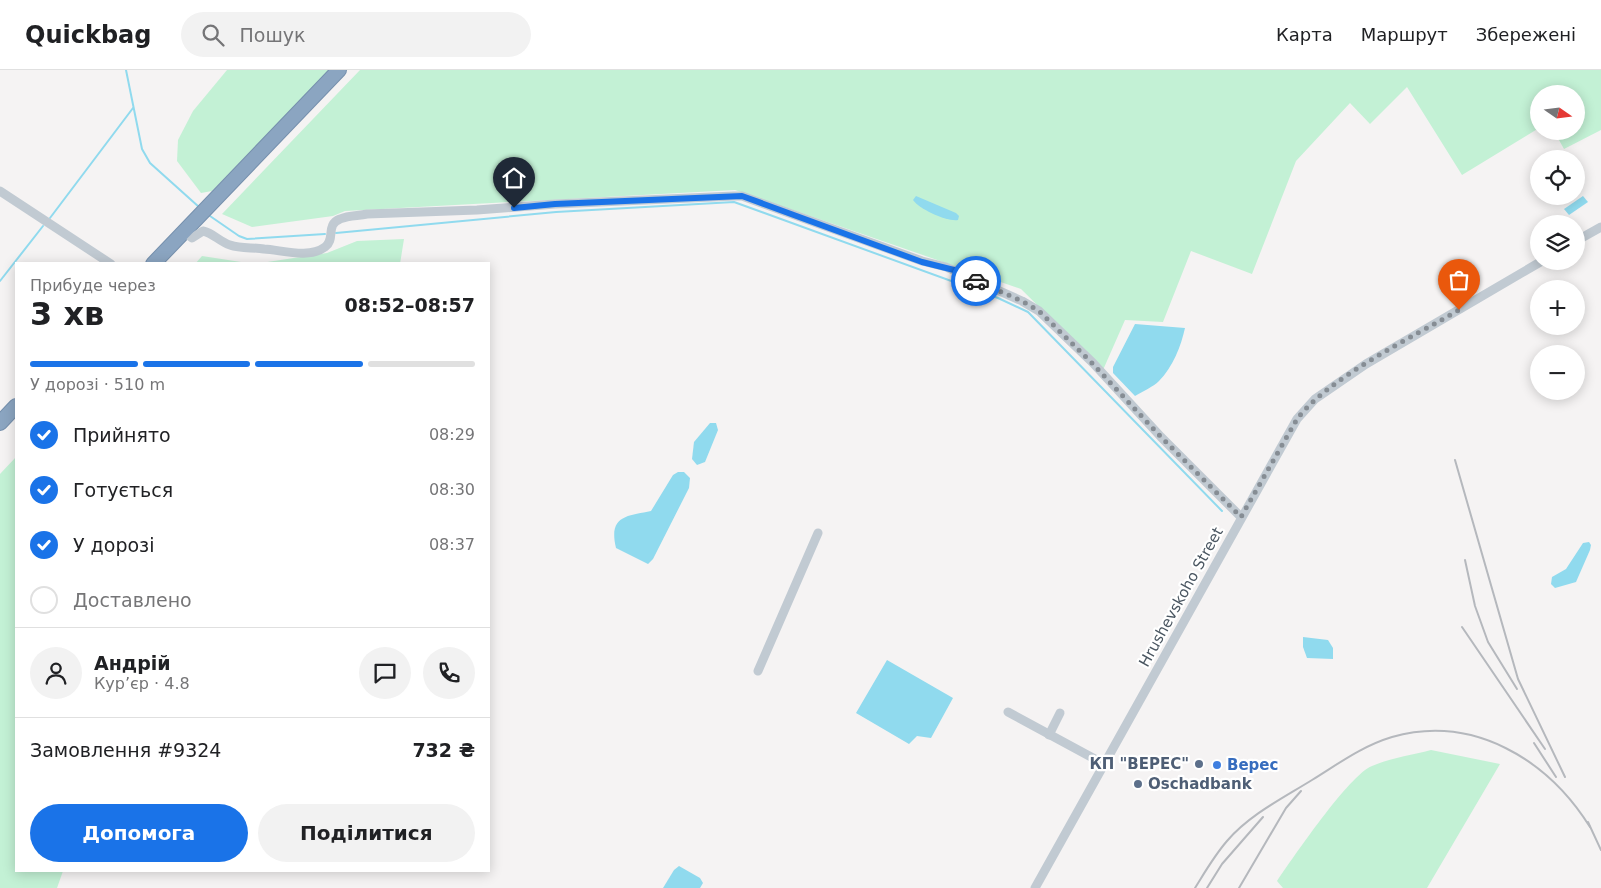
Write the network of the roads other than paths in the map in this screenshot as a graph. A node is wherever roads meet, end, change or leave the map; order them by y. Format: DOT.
graph roads {
  1 [pos="339,70"];
  2 [pos="0,191"];
  3 [pos="1601,227"];
  4 [pos="184,232"];
  5 [pos="1585,236"];
  6 [pos="108,262"];
  7 [pos="155,262"];
  8 [pos="1530,268"];
  9 [pos="15,407"];
  10 [pos="0,423"];
  11 [pos="1241,517"];
  12 [pos="818,533"];
  13 [pos="758,671"];
  14 [pos="1008,712"];
  15 [pos="1060,713"];
  16 [pos="1050,735"];
  17 [pos="1104,764"];
  18 [pos="1035,888"];
  1 -- 4 [label="highway"];
  2 -- 6 [label="street"];
  3 -- 5 [label="street"];
  4 -- 7 [label="highway"];
  4 -- 11 [label="street"];
  8 -- 11 [label="street, Hrushevskoho Street"];
  9 -- 10 [label="highway"];
  11 -- 17 [label="street, Hrushevskoho Street"];
  12 -- 13 [label="street"];
  14 -- 16 [label="street"];
  15 -- 16 [label="street"];
  16 -- 17 [label="street"];
  17 -- 18 [label="street, Hrushevskoho Street"];
}
